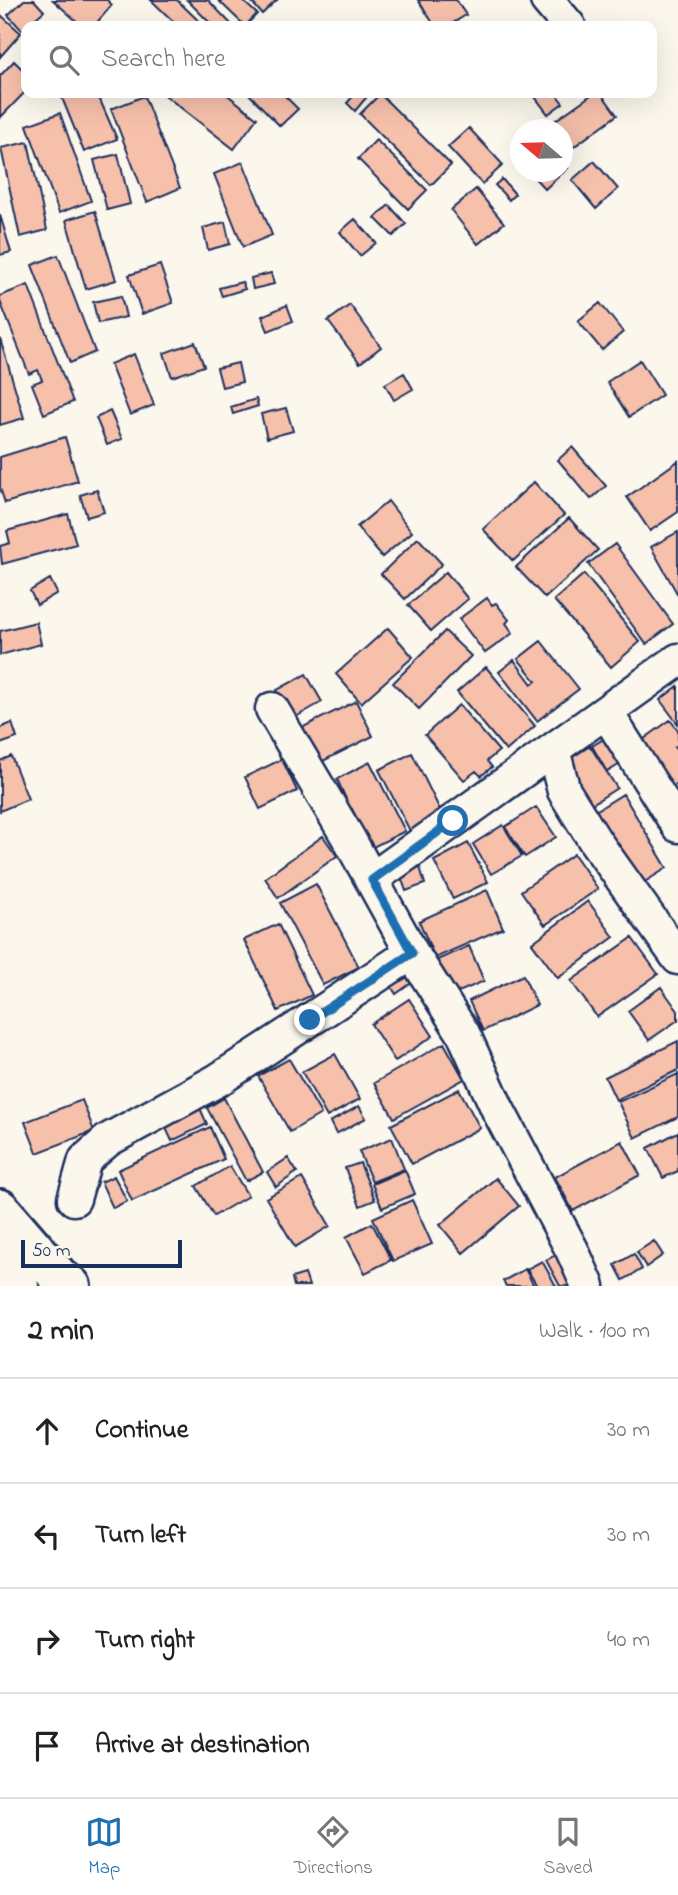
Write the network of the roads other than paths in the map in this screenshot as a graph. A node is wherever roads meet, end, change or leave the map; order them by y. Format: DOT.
graph roads {
  1 [pos="547,0"];
  2 [pos="565,21"];
  3 [pos="678,660"];
  4 [pos="272,709"];
  5 [pos="606,712"];
  6 [pos="553,750"];
  7 [pos="678,826"];
  8 [pos="372,880"];
  9 [pos="412,953"];
  10 [pos="678,958"];
  11 [pos="74,1199"];
  12 [pos="0,1209"];
  13 [pos="0,1254"];
  14 [pos="19,1286"];
  15 [pos="71,1286"];
  16 [pos="588,1286"];
  1 -- 2 [label="street"];
  3 -- 5 [label="street"];
  4 -- 8 [label="street"];
  5 -- 6 [label="street"];
  5 -- 7 [label="street"];
  6 -- 8 [label="street"];
  6 -- 10 [label="street"];
  8 -- 9 [label="street"];
  9 -- 11 [label="street"];
  9 -- 16 [label="street"];
  12 -- 15 [label="main road"];
  13 -- 14 [label="main road"];
}
